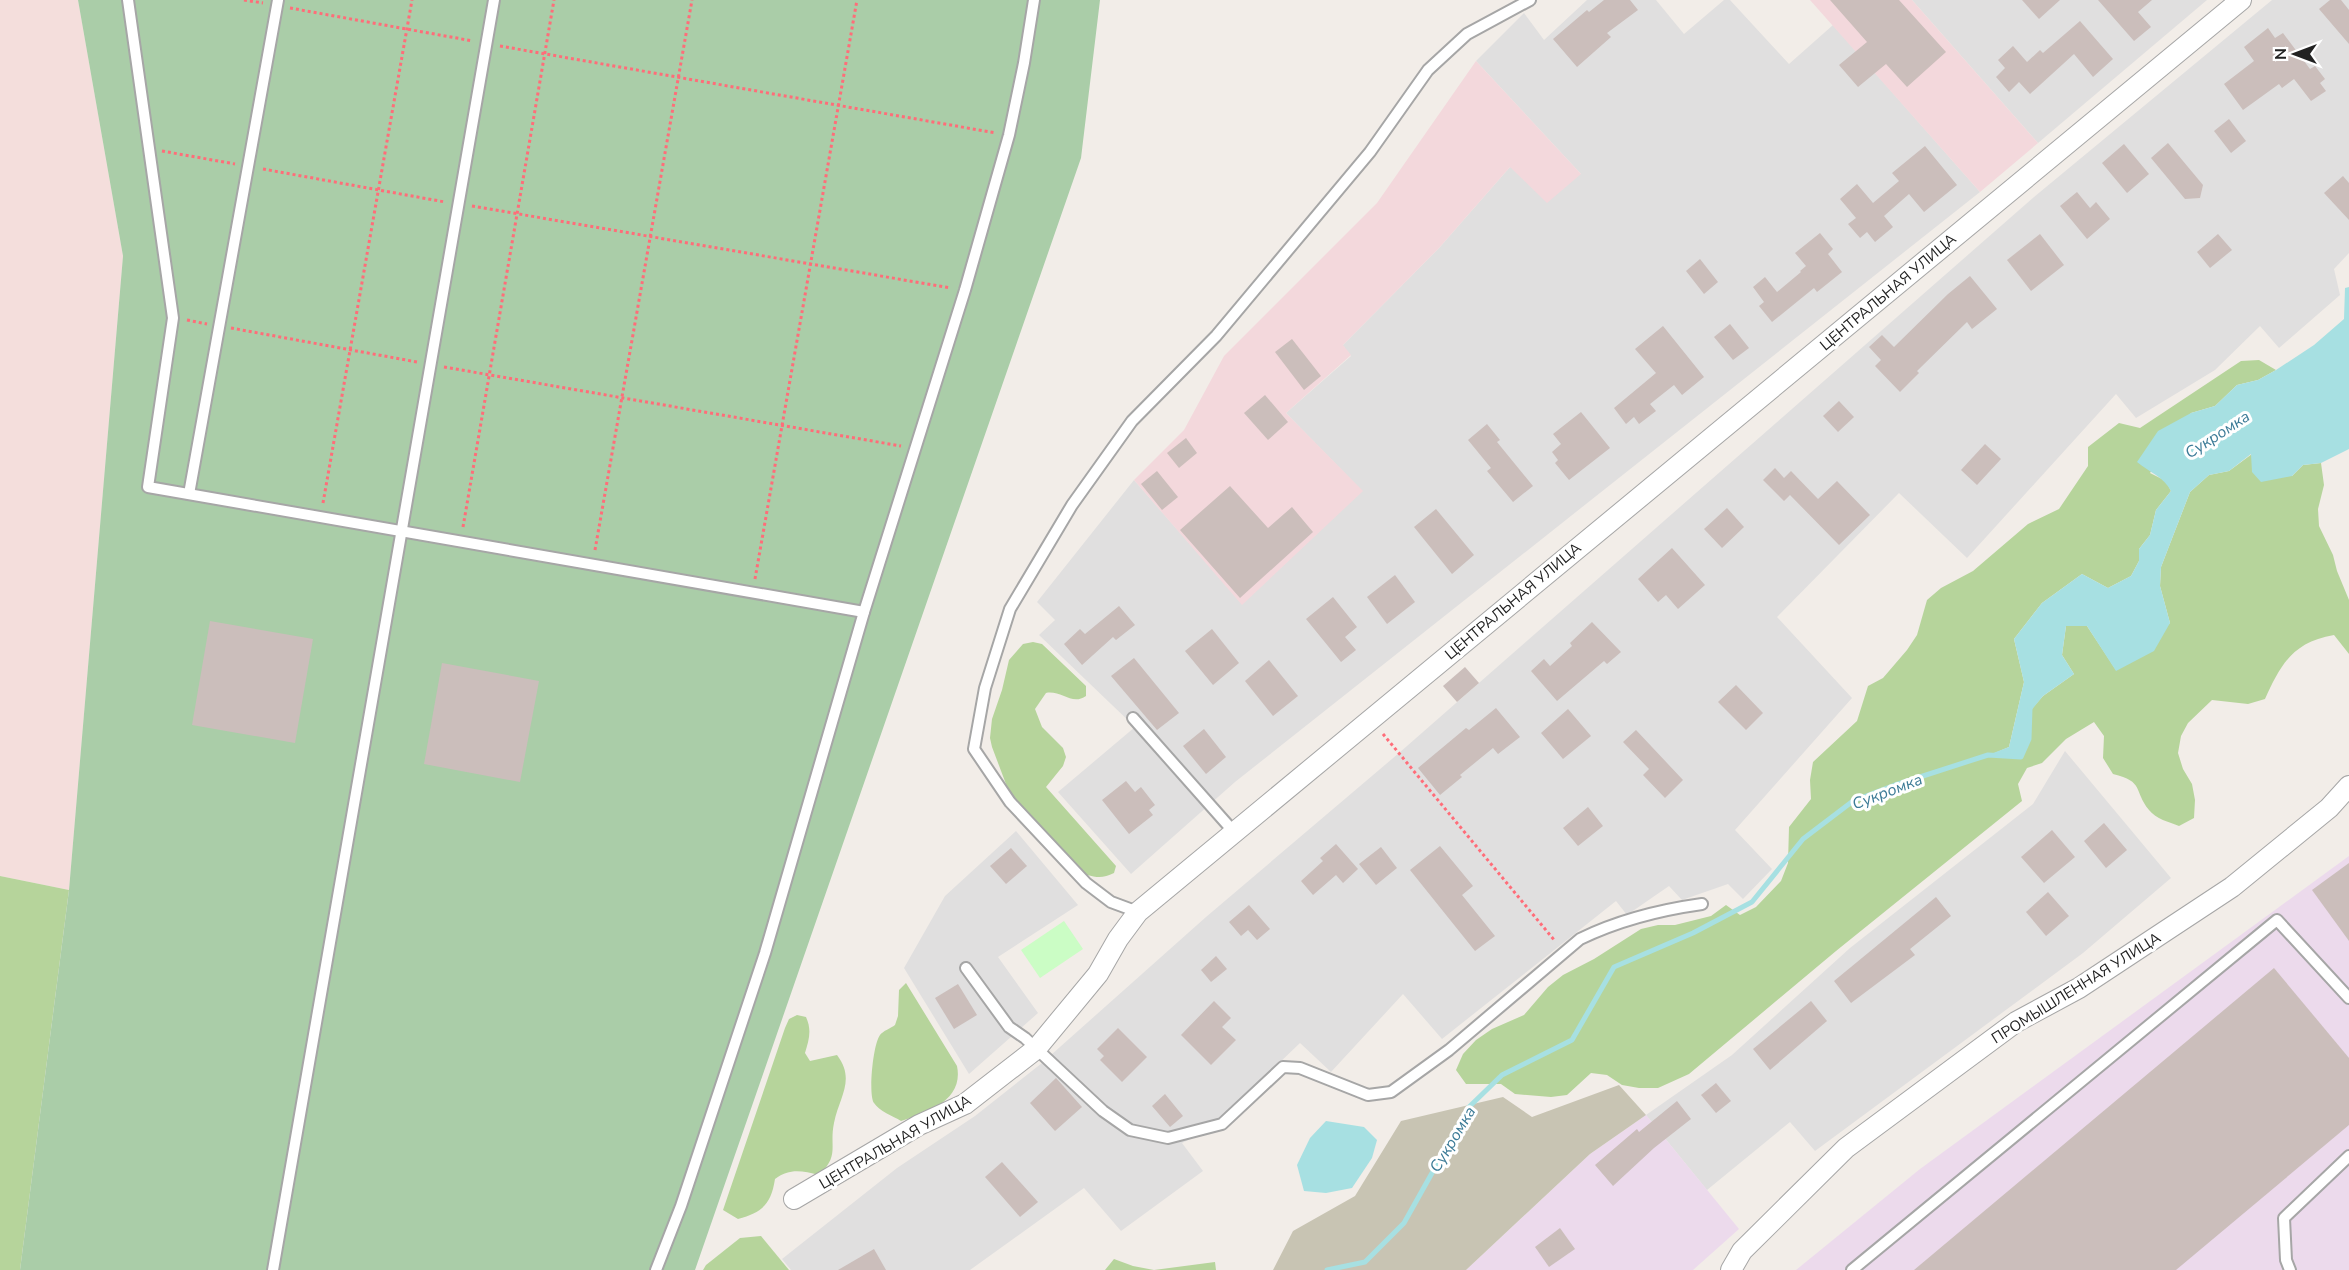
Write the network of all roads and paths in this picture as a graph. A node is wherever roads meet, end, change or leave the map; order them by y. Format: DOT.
graph roads {
  1 [pos="128,0"];
  2 [pos="244,0"];
  3 [pos="412,0"];
  4 [pos="494,0"];
  5 [pos="554,0"];
  6 [pos="692,0"];
  7 [pos="857,0"];
  8 [pos="1034,0"];
  9 [pos="1530,0"];
  10 [pos="2241,0"];
  11 [pos="277,3"];
  12 [pos="406,29"];
  13 [pos="486,43"];
  14 [pos="544,54"];
  15 [pos="678,78"];
  16 [pos="838,105"];
  17 [pos="1009,135"];
  18 [pos="148,149"];
  19 [pos="248,166"];
  20 [pos="379,190"];
  21 [pos="459,204"];
  22 [pos="516,214"];
  23 [pos="650,237"];
  24 [pos="810,265"];
  25 [pos="965,290"];
  26 [pos="173,318"];
  27 [pos="219,326"];
  28 [pos="350,350"];
  29 [pos="431,364"];
  30 [pos="489,375"];
  31 [pos="621,399"];
  32 [pos="782,426"];
  33 [pos="914,448"];
  34 [pos="189,494"];
  35 [pos="320,516"];
  36 [pos="401,531"];
  37 [pos="460,541"];
  38 [pos="593,564"];
  39 [pos="753,592"];
  40 [pos="864,612"];
  41 [pos="1133,718"];
  42 [pos="1371,719"];
  43 [pos="2349,786"];
  44 [pos="1234,832"];
  45 [pos="1702,904"];
  46 [pos="1138,912"];
  47 [pos="1564,952"];
  48 [pos="966,968"];
  49 [pos="2349,998"];
  50 [pos="1036,1048"];
  51 [pos="2349,1156"];
  52 [pos="794,1199"];
  53 [pos="273,1270"];
  54 [pos="656,1270"];
  55 [pos="1731,1270"];
  56 [pos="1852,1270"];
  57 [pos="2290,1270"];
  1 -- 18 [label="lane"];
  2 -- 11 [label="path"];
  3 -- 12 [label="path"];
  4 -- 13 [label="lane"];
  5 -- 14 [label="path"];
  6 -- 15 [label="path"];
  7 -- 16 [label="path"];
  8 -- 17 [label="lane"];
  9 -- 46 [label="lane"];
  10 -- 42 [label="street, ЦЕНТРАЛЬНАЯ УЛИЦА"];
  11 -- 12 [label="path"];
  11 -- 19 [label="lane"];
  12 -- 13 [label="path"];
  12 -- 20 [label="path"];
  13 -- 14 [label="path"];
  13 -- 21 [label="lane"];
  14 -- 15 [label="path"];
  14 -- 22 [label="path"];
  15 -- 16 [label="path"];
  15 -- 23 [label="path"];
  16 -- 17 [label="path"];
  16 -- 24 [label="path"];
  17 -- 25 [label="lane"];
  18 -- 19 [label="path"];
  18 -- 26 [label="lane"];
  19 -- 20 [label="path"];
  19 -- 27 [label="lane"];
  20 -- 21 [label="path"];
  20 -- 28 [label="path"];
  21 -- 22 [label="path"];
  21 -- 29 [label="lane"];
  22 -- 23 [label="path"];
  22 -- 30 [label="path"];
  23 -- 24 [label="path"];
  23 -- 31 [label="path"];
  24 -- 25 [label="path"];
  24 -- 32 [label="path"];
  25 -- 33 [label="lane"];
  26 -- 27 [label="path"];
  26 -- 34 [label="lane"];
  27 -- 28 [label="path"];
  27 -- 34 [label="lane"];
  28 -- 29 [label="path"];
  28 -- 35 [label="path"];
  29 -- 30 [label="path"];
  29 -- 36 [label="lane"];
  30 -- 31 [label="path"];
  30 -- 37 [label="path"];
  31 -- 32 [label="path"];
  31 -- 38 [label="path"];
  32 -- 33 [label="path"];
  32 -- 39 [label="path"];
  33 -- 40 [label="lane"];
  34 -- 35 [label="lane"];
  35 -- 36 [label="lane"];
  36 -- 37 [label="lane"];
  36 -- 53 [label="lane"];
  37 -- 38 [label="lane"];
  38 -- 39 [label="lane"];
  39 -- 40 [label="lane"];
  40 -- 54 [label="lane"];
  41 -- 44 [label="lane"];
  42 -- 44 [label="street, ЦЕНТРАЛЬНАЯ УЛИЦА"];
  42 -- 47 [label="path"];
  43 -- 55 [label="street, ПРОМЫШЛЕННАЯ УЛИЦА"];
  44 -- 46 [label="street, ЦЕНТРАЛЬНАЯ УЛИЦА"];
  45 -- 47 [label="lane"];
  46 -- 50 [label="street, ЦЕНТРАЛЬНАЯ УЛИЦА"];
  47 -- 50 [label="lane"];
  48 -- 50 [label="lane"];
  49 -- 56 [label="lane"];
  50 -- 52 [label="street, ЦЕНТРАЛЬНАЯ УЛИЦА"];
  51 -- 57 [label="lane"];
}
